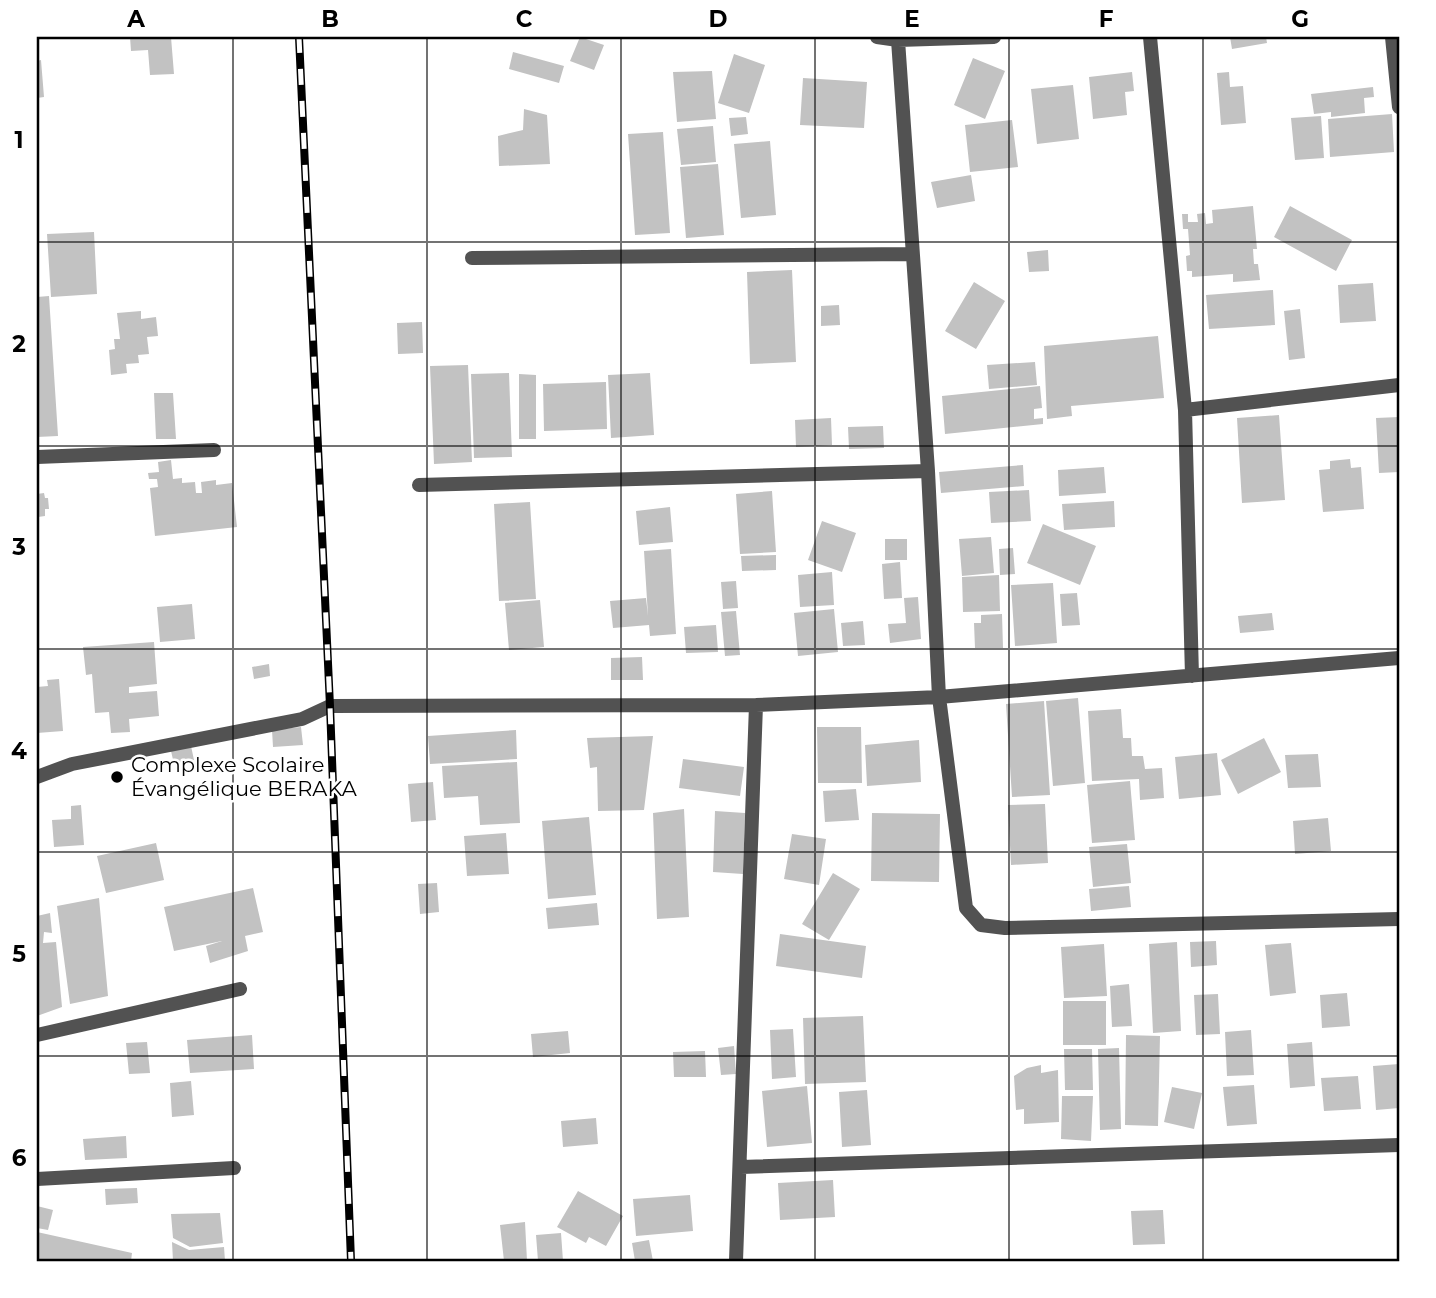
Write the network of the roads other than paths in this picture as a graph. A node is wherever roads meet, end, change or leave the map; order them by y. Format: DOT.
graph roads {
  1 [pos="877,37"];
  2 [pos="994,37"];
  3 [pos="1150,37"];
  4 [pos="1391,37"];
  5 [pos="898,40"];
  6 [pos="1399,107"];
  7 [pos="912,254"];
  8 [pos="472,258"];
  9 [pos="1399,385"];
  10 [pos="1185,410"];
  11 [pos="214,450"];
  12 [pos="37,457"];
  13 [pos="928,471"];
  14 [pos="419,485"];
  15 [pos="1399,658"];
  16 [pos="1192,676"];
  17 [pos="939,697"];
  18 [pos="755,705"];
  19 [pos="37,777"];
  20 [pos="1399,919"];
  21 [pos="240,989"];
  22 [pos="37,1035"];
  23 [pos="1399,1145"];
  24 [pos="741,1167"];
  25 [pos="234,1168"];
  26 [pos="37,1179"];
  27 [pos="736,1261"];
  1 -- 5 [label="street"];
  2 -- 5 [label="street"];
  3 -- 10 [label="street"];
  4 -- 6 [label="street"];
  5 -- 7 [label="street"];
  7 -- 8 [label="street"];
  7 -- 13 [label="street"];
  9 -- 10 [label="street"];
  10 -- 16 [label="street"];
  11 -- 12 [label="street"];
  13 -- 14 [label="street"];
  13 -- 17 [label="street"];
  15 -- 16 [label="street"];
  16 -- 17 [label="street"];
  17 -- 18 [label="street"];
  17 -- 20 [label="street"];
  18 -- 19 [label="street"];
  18 -- 24 [label="street"];
  21 -- 22 [label="street"];
  23 -- 24 [label="street"];
  24 -- 27 [label="street"];
  25 -- 26 [label="street"];
}
